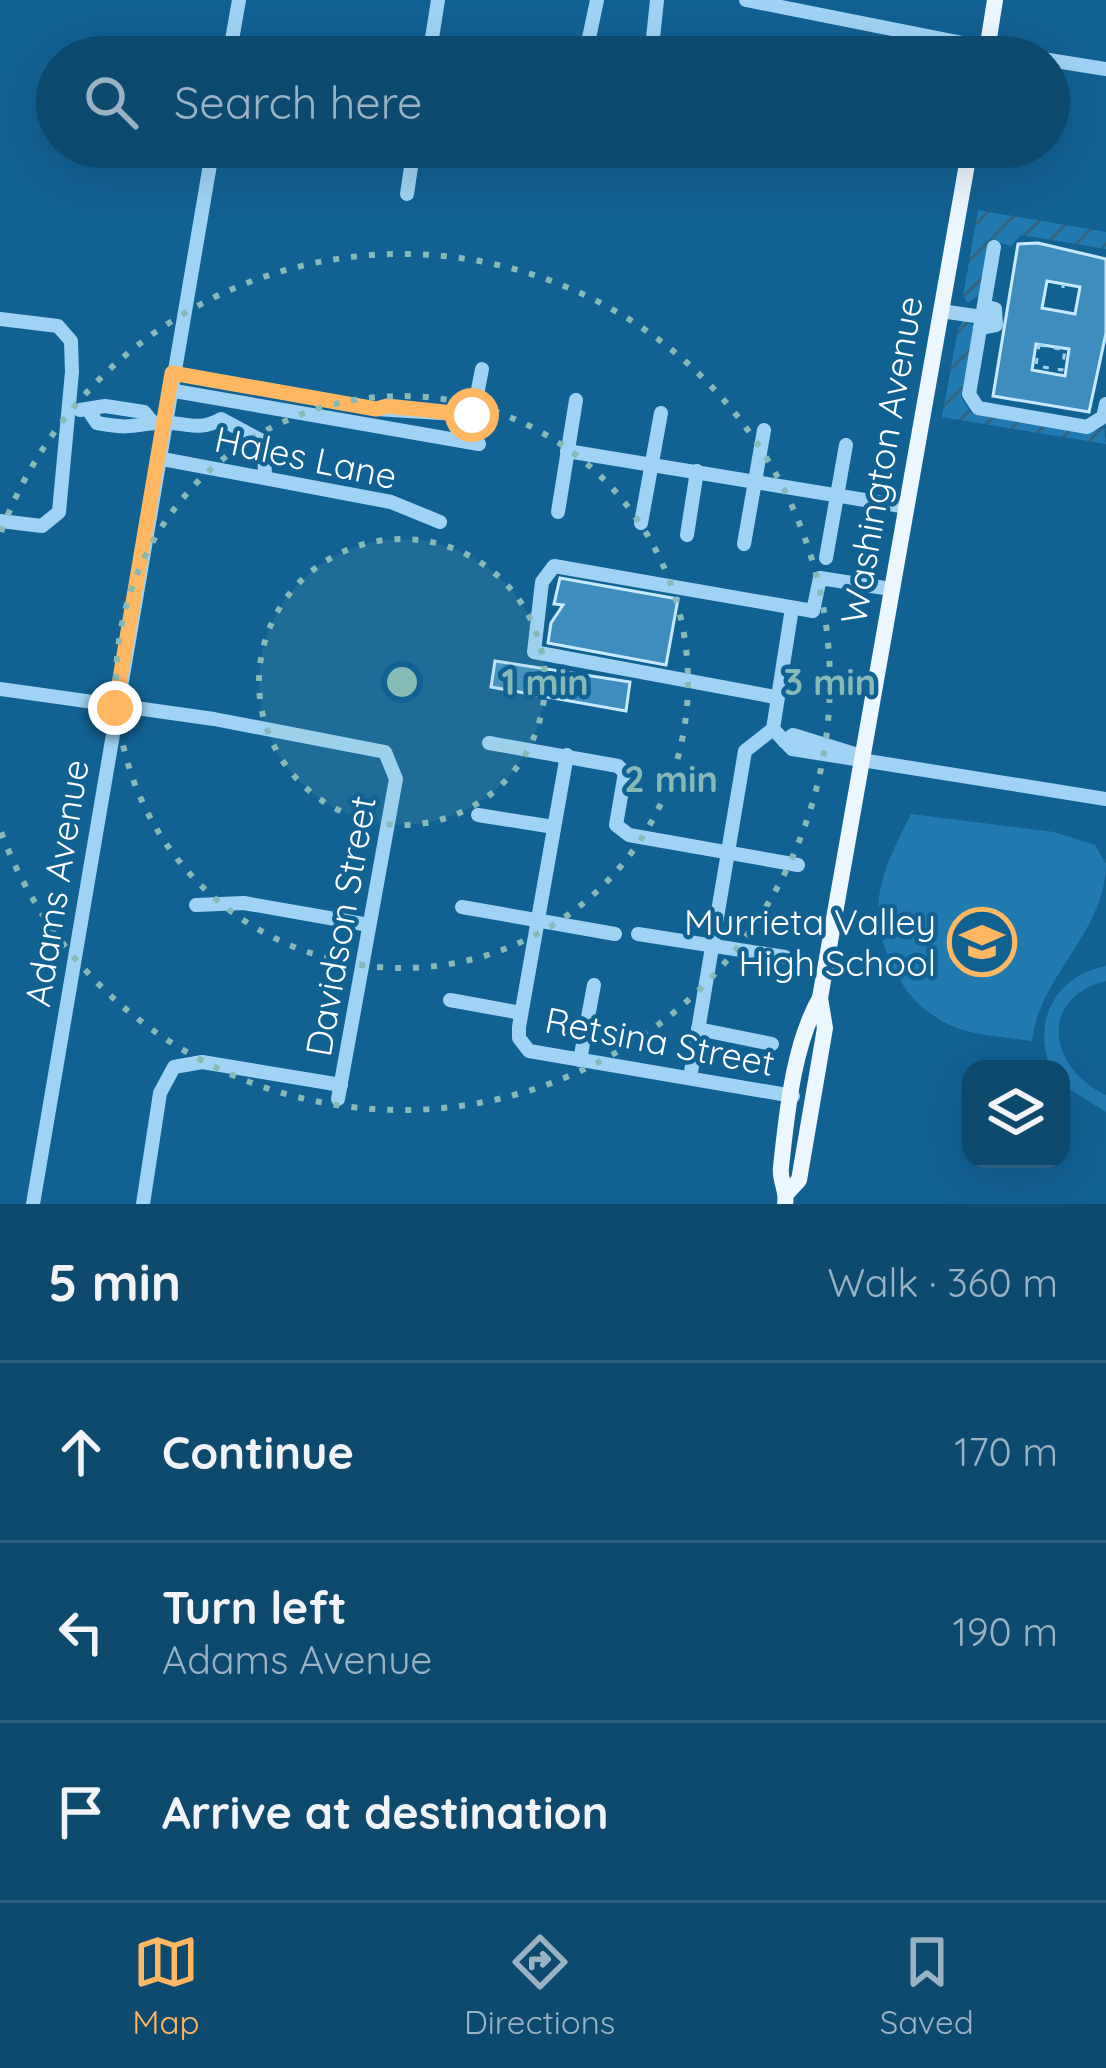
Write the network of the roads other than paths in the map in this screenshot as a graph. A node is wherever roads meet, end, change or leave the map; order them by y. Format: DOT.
graph roads {
  1 [pos="239,0"];
  2 [pos="438,0"];
  3 [pos="597,0"];
  4 [pos="657,0"];
  5 [pos="995,0"];
  6 [pos="755,1"];
  7 [pos="233,36"];
  8 [pos="432,36"];
  9 [pos="589,36"];
  10 [pos="653,36"];
  11 [pos="914,36"];
  12 [pos="989,36"];
  13 [pos="1070,63"];
  14 [pos="1106,69"];
  15 [pos="209,168"];
  16 [pos="410,168"];
  17 [pos="966,168"];
  18 [pos="406,194"];
  19 [pos="994,247"];
  20 [pos="941,311"];
  21 [pos="982,317"];
  22 [pos="0,319"];
  23 [pos="482,369"];
  24 [pos="172,373"];
  25 [pos="169,389"];
  26 [pos="576,400"];
  27 [pos="1106,404"];
  28 [pos="69,408"];
  29 [pos="118,408"];
  30 [pos="88,411"];
  31 [pos="661,413"];
  32 [pos="158,423"];
  33 [pos="116,426"];
  34 [pos="764,430"];
  35 [pos="479,444"];
  36 [pos="846,445"];
  37 [pos="567,451"];
  38 [pos="157,458"];
  39 [pos="651,464"];
  40 [pos="697,471"];
  41 [pos="265,478"];
  42 [pos="755,482"];
  43 [pos="837,496"];
  44 [pos="907,507"];
  45 [pos="558,512"];
  46 [pos="0,521"];
  47 [pos="440,522"];
  48 [pos="641,523"];
  49 [pos="688,535"];
  50 [pos="744,544"];
  51 [pos="826,558"];
  52 [pos="891,590"];
  53 [pos="792,608"];
  54 [pos="0,689"];
  55 [pos="776,697"];
  56 [pos="115,708"];
  57 [pos="779,735"];
  58 [pos="490,743"];
  59 [pos="566,755"];
  60 [pos="863,757"];
  61 [pos="1106,799"];
  62 [pos="478,815"];
  63 [pos="554,827"];
  64 [pos="728,853"];
  65 [pos="798,865"];
  66 [pos="196,905"];
  67 [pos="462,907"];
  68 [pos="537,921"];
  69 [pos="369,925"];
  70 [pos="615,934"];
  71 [pos="638,934"];
  72 [pos="712,946"];
  73 [pos="784,957"];
  74 [pos="594,985"];
  75 [pos="820,998"];
  76 [pos="450,1000"];
  77 [pos="521,1013"];
  78 [pos="698,1029"];
  79 [pos="772,1043"];
  80 [pos="580,1060"];
  81 [pos="690,1078"];
  82 [pos="793,1096"];
  83 [pos="786,1198"];
  84 [pos="33,1204"];
  85 [pos="143,1204"];
  1 -- 7 [label="street"];
  2 -- 8 [label="street"];
  3 -- 9 [label="street"];
  4 -- 10 [label="street"];
  5 -- 12 [label="main road"];
  6 -- 11 [label="street"];
  13 -- 14 [label="street"];
  15 -- 24 [label="street, Adams Avenue"];
  16 -- 18 [label="street"];
  17 -- 20 [label="main road, Washington Avenue"];
  19 -- 21 [label="street"];
  20 -- 21 [label="street"];
  20 -- 44 [label="main road, Washington Avenue"];
  21 -- 27 [label="street"];
  22 -- 28 [label="street"];
  23 -- 24 [label="street"];
  24 -- 25 [label="street, Adams Avenue"];
  25 -- 32 [label="street, Adams Avenue"];
  25 -- 35 [label="street"];
  26 -- 37 [label="street"];
  28 -- 30 [label="street"];
  28 -- 46 [label="street"];
  29 -- 30 [label="street"];
  29 -- 32 [label="street"];
  29 -- 33 [label="street"];
  30 -- 33 [label="street"];
  31 -- 39 [label="street"];
  32 -- 33 [label="street"];
  32 -- 38 [label="street, Adams Avenue"];
  32 -- 41 [label="street"];
  34 -- 42 [label="street"];
  36 -- 43 [label="street"];
  37 -- 39 [label="street"];
  37 -- 45 [label="street"];
  38 -- 41 [label="street, Hales Lane"];
  38 -- 56 [label="street, Adams Avenue"];
  39 -- 40 [label="street"];
  39 -- 48 [label="street"];
  40 -- 42 [label="street"];
  40 -- 49 [label="street"];
  41 -- 47 [label="street, Hales Lane"];
  42 -- 43 [label="street"];
  42 -- 50 [label="street"];
  43 -- 44 [label="street"];
  43 -- 51 [label="street"];
  44 -- 52 [label="main road, Washington Avenue"];
  52 -- 53 [label="street"];
  52 -- 60 [label="main road, Washington Avenue"];
  53 -- 55 [label="street"];
  53 -- 55 [label="street"];
  54 -- 56 [label="street"];
  55 -- 57 [label="street"];
  56 -- 69 [label="street, Davidson Street"];
  56 -- 84 [label="street, Adams Avenue"];
  57 -- 60 [label="street"];
  57 -- 64 [label="street"];
  58 -- 59 [label="street"];
  59 -- 63 [label="street, Retsina Street"];
  59 -- 64 [label="street"];
  60 -- 61 [label="street"];
  60 -- 75 [label="main road, Washington Avenue"];
  62 -- 63 [label="street"];
  63 -- 68 [label="street, Retsina Street"];
  64 -- 65 [label="street"];
  64 -- 72 [label="street"];
  66 -- 69 [label="street"];
  67 -- 68 [label="street"];
  68 -- 70 [label="street"];
  68 -- 77 [label="street, Retsina Street"];
  69 -- 85 [label="street, Davidson Street"];
  71 -- 72 [label="street"];
  72 -- 73 [label="street"];
  72 -- 78 [label="street"];
  74 -- 80 [label="street"];
  75 -- 82 [label="main road, Washington Avenue"];
  75 -- 83 [label="main road, Washington Avenue"];
  76 -- 77 [label="street"];
  77 -- 80 [label="street, Retsina Street"];
  78 -- 79 [label="street"];
  78 -- 81 [label="street"];
  80 -- 81 [label="street, Retsina Street"];
  81 -- 82 [label="street, Retsina Street"];
  82 -- 83 [label="main road, Washington Avenue"];
}
